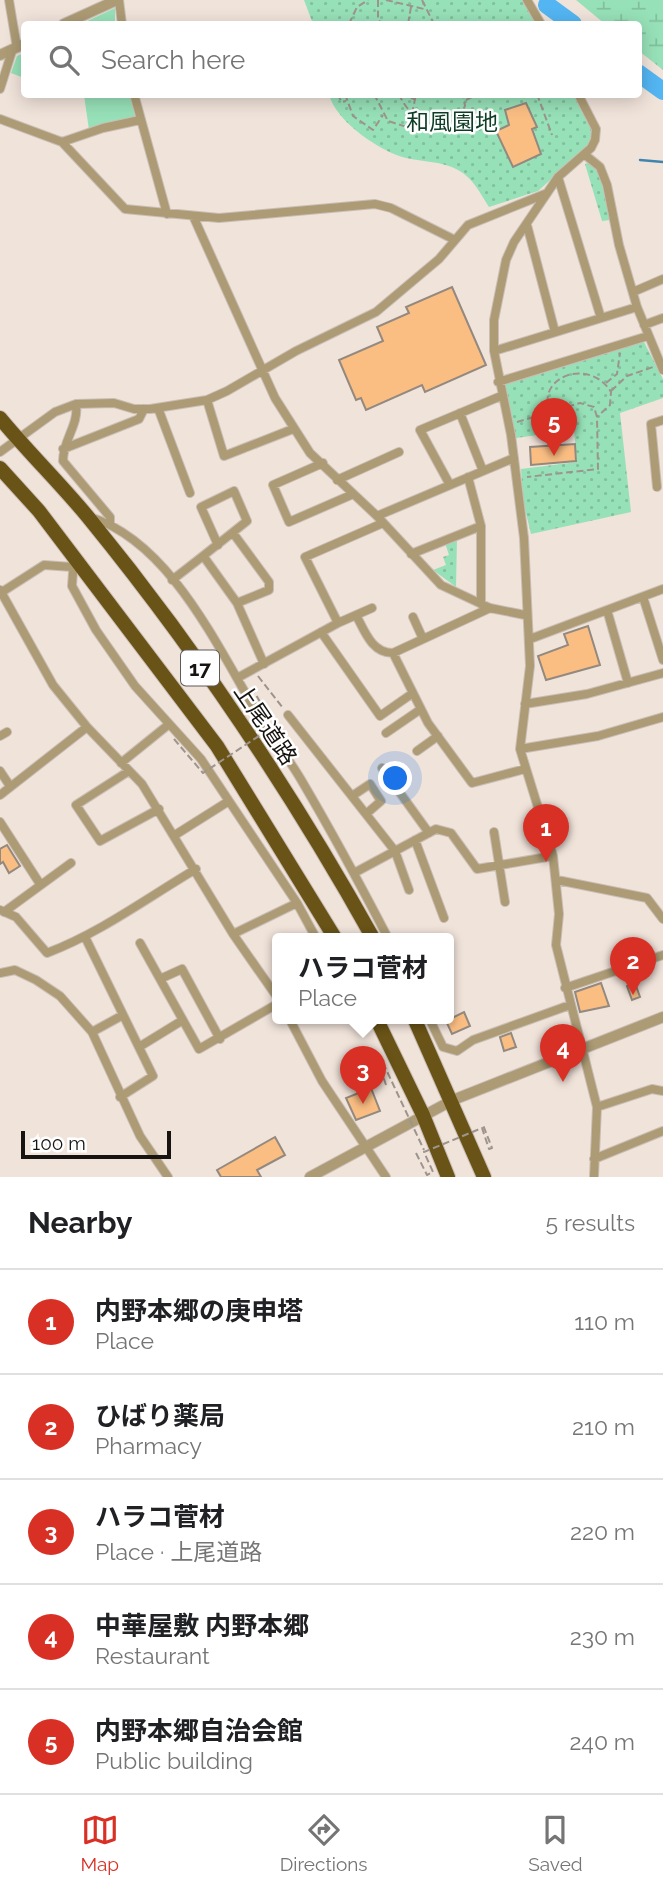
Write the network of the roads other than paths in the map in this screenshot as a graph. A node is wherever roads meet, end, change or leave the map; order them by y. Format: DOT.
graph roads {
  1 [pos="9,0"];
  2 [pos="118,0"];
  3 [pos="527,0"];
  4 [pos="98,4"];
  5 [pos="69,21"];
  6 [pos="122,21"];
  7 [pos="539,21"];
  8 [pos="18,48"];
  9 [pos="0,55"];
  10 [pos="0,89"];
  11 [pos="135,98"];
  12 [pos="580,98"];
  13 [pos="0,119"];
  14 [pos="140,120"];
  15 [pos="62,142"];
  16 [pos="584,153"];
  17 [pos="558,177"];
  18 [pos="545,194"];
  19 [pos="167,214"];
  20 [pos="194,218"];
  21 [pos="527,225"];
  22 [pos="453,239"];
  23 [pos="663,279"];
  24 [pos="633,292"];
  25 [pos="637,307"];
  26 [pos="601,318"];
  27 [pos="663,318"];
  28 [pos="644,325"];
  29 [pos="555,332"];
  30 [pos="648,336"];
  31 [pos="494,351"];
  32 [pos="660,356"];
  33 [pos="662,368"];
  34 [pos="262,370"];
  35 [pos="498,382"];
  36 [pos="501,396"];
  37 [pos="207,400"];
  38 [pos="76,404"];
  39 [pos="158,408"];
  40 [pos="144,409"];
  41 [pos="460,413"];
  42 [pos="0,418"];
  43 [pos="663,420"];
  44 [pos="293,429"];
  45 [pos="18,439"];
  46 [pos="63,449"];
  47 [pos="0,452"];
  48 [pos="399,452"];
  49 [pos="514,458"];
  50 [pos="323,463"];
  51 [pos="0,468"];
  52 [pos="483,471"];
  53 [pos="468,477"];
  54 [pos="337,480"];
  55 [pos="450,485"];
  56 [pos="657,486"];
  57 [pos="190,493"];
  58 [pos="351,495"];
  59 [pos="87,516"];
  60 [pos="380,519"];
  61 [pos="110,523"];
  62 [pos="481,526"];
  63 [pos="233,533"];
  64 [pos="218,545"];
  65 [pos="411,554"];
  66 [pos="204,557"];
  67 [pos="73,563"];
  68 [pos="172,580"];
  69 [pos="663,589"];
  70 [pos="1,591"];
  71 [pos="643,597"];
  72 [pos="237,603"];
  73 [pos="481,604"];
  74 [pos="372,608"];
  75 [pos="490,608"];
  76 [pos="607,610"];
  77 [pos="356,615"];
  78 [pos="525,615"];
  79 [pos="413,617"];
  80 [pos="338,623"];
  81 [pos="321,632"];
  82 [pos="424,639"];
  83 [pos="530,639"];
  84 [pos="393,653"];
  85 [pos="663,660"];
  86 [pos="264,664"];
  87 [pos="663,673"];
  88 [pos="239,677"];
  89 [pos="628,683"];
  90 [pos="413,693"];
  91 [pos="525,704"];
  92 [pos="421,709"];
  93 [pos="288,715"];
  94 [pos="663,717"];
  95 [pos="168,725"];
  96 [pos="87,727"];
  97 [pos="386,733"];
  98 [pos="438,736"];
  99 [pos="520,749"];
  100 [pos="417,751"];
  101 [pos="121,762"];
  102 [pos="382,768"];
  103 [pos="526,769"];
  104 [pos="0,771"];
  105 [pos="129,771"];
  106 [pos="10,786"];
  107 [pos="0,794"];
  108 [pos="352,796"];
  109 [pos="229,801"];
  110 [pos="159,809"];
  111 [pos="366,814"];
  112 [pos="0,822"];
  113 [pos="494,832"];
  114 [pos="429,833"];
  115 [pos="175,835"];
  116 [pos="415,840"];
  117 [pos="394,851"];
  118 [pos="553,856"];
  119 [pos="71,863"];
  120 [pos="501,865"];
  121 [pos="196,869"];
  122 [pos="354,873"];
  123 [pos="557,880"];
  124 [pos="40,884"];
  125 [pos="409,890"];
  126 [pos="505,902"];
  127 [pos="297,903"];
  128 [pos="2,911"];
  129 [pos="444,918"];
  130 [pos="663,919"];
  131 [pos="313,933"];
  132 [pos="332,933"];
  133 [pos="370,933"];
  134 [pos="385,933"];
  135 [pos="233,934"];
  136 [pos="86,939"];
  137 [pos="140,943"];
  138 [pos="663,955"];
  139 [pos="0,973"];
  140 [pos="160,979"];
  141 [pos="565,988"];
  142 [pos="272,990"];
  143 [pos="570,1005"];
  144 [pos="272,1007"];
  145 [pos="123,1015"];
  146 [pos="663,1017"];
  147 [pos="183,1020"];
  148 [pos="292,1024"];
  149 [pos="379,1024"];
  150 [pos="417,1024"];
  151 [pos="432,1024"];
  152 [pos="92,1032"];
  153 [pos="220,1038"];
  154 [pos="139,1047"];
  155 [pos="583,1049"];
  156 [pos="663,1091"];
  157 [pos="120,1097"];
  158 [pos="453,1100"];
  159 [pos="597,1107"];
  160 [pos="423,1115"];
  161 [pos="663,1131"];
  162 [pos="365,1146"];
  163 [pos="594,1159"];
  164 [pos="316,1175"];
  165 [pos="168,1177"];
  166 [pos="386,1177"];
  167 [pos="448,1177"];
  168 [pos="484,1177"];
  169 [pos="594,1177"];
  1 -- 8 [label="street"];
  2 -- 4 [label="street"];
  2 -- 6 [label="street"];
  3 -- 7 [label="street"];
  4 -- 5 [label="street"];
  8 -- 9 [label="street"];
  8 -- 10 [label="street"];
  11 -- 14 [label="street"];
  12 -- 16 [label="street"];
  13 -- 15 [label="street"];
  14 -- 15 [label="street"];
  14 -- 19 [label="street"];
  15 -- 19 [label="street"];
  16 -- 17 [label="street"];
  16 -- 24 [label="street"];
  17 -- 18 [label="street"];
  17 -- 26 [label="street"];
  18 -- 21 [label="street"];
  18 -- 22 [label="street"];
  19 -- 20 [label="street"];
  20 -- 22 [label="street"];
  20 -- 34 [label="street"];
  21 -- 29 [label="street"];
  21 -- 31 [label="street"];
  22 -- 34 [label="street"];
  23 -- 24 [label="street"];
  24 -- 25 [label="street"];
  25 -- 26 [label="street"];
  25 -- 28 [label="street"];
  26 -- 29 [label="street"];
  27 -- 28 [label="street"];
  28 -- 30 [label="street"];
  29 -- 31 [label="street"];
  30 -- 32 [label="street"];
  30 -- 35 [label="street"];
  31 -- 35 [label="street"];
  32 -- 33 [label="street"];
  34 -- 37 [label="street"];
  34 -- 44 [label="street"];
  35 -- 36 [label="street"];
  36 -- 41 [label="street"];
  36 -- 49 [label="street"];
  37 -- 39 [label="street"];
  37 -- 44 [label="street"];
  38 -- 40 [label="street"];
  38 -- 45 [label="street"];
  38 -- 46 [label="street"];
  39 -- 40 [label="street"];
  39 -- 57 [label="street"];
  40 -- 46 [label="street"];
  41 -- 52 [label="street"];
  41 -- 55 [label="street"];
  42 -- 45 [label="highway, 上尾道路 / 17"];
  43 -- 56 [label="street"];
  44 -- 50 [label="street"];
  45 -- 47 [label="street"];
  45 -- 59 [label="highway, 上尾道路 / 17"];
  46 -- 61 [label="street"];
  48 -- 54 [label="street"];
  49 -- 52 [label="street"];
  49 -- 78 [label="street"];
  50 -- 54 [label="street"];
  50 -- 58 [label="street"];
  51 -- 67 [label="highway, 17"];
  52 -- 53 [label="street"];
  53 -- 55 [label="street"];
  53 -- 62 [label="street"];
  54 -- 58 [label="street"];
  55 -- 60 [label="street"];
  58 -- 60 [label="street"];
  59 -- 61 [label="street"];
  59 -- 133 [label="highway, 上尾道路 / 17"];
  60 -- 65 [label="street"];
  60 -- 80 [label="street"];
  61 -- 68 [label="street"];
  62 -- 65 [label="street"];
  62 -- 73 [label="street"];
  63 -- 64 [label="street"];
  63 -- 64 [label="street"];
  63 -- 72 [label="street"];
  64 -- 66 [label="street"];
  65 -- 73 [label="street"];
  66 -- 68 [label="street"];
  66 -- 72 [label="street"];
  67 -- 70 [label="street"];
  67 -- 95 [label="street"];
  67 -- 132 [label="highway, 17"];
  68 -- 88 [label="street"];
  69 -- 71 [label="street"];
  70 -- 96 [label="street"];
  71 -- 76 [label="street"];
  71 -- 85 [label="street"];
  72 -- 86 [label="street"];
  73 -- 75 [label="street"];
  74 -- 77 [label="street"];
  75 -- 78 [label="street"];
  75 -- 82 [label="street"];
  76 -- 83 [label="street"];
  76 -- 89 [label="street"];
  77 -- 80 [label="street"];
  77 -- 84 [label="street"];
  78 -- 83 [label="street"];
  79 -- 82 [label="street"];
  80 -- 81 [label="street"];
  81 -- 86 [label="street"];
  81 -- 90 [label="street"];
  82 -- 84 [label="street"];
  83 -- 91 [label="street"];
  84 -- 90 [label="street"];
  86 -- 88 [label="street"];
  87 -- 89 [label="street"];
  88 -- 122 [label="street"];
  89 -- 91 [label="street"];
  90 -- 92 [label="street"];
  91 -- 99 [label="street"];
  92 -- 97 [label="street"];
  92 -- 98 [label="street"];
  93 -- 108 [label="street"];
  94 -- 99 [label="street"];
  95 -- 101 [label="street"];
  95 -- 109 [label="street"];
  96 -- 101 [label="street"];
  96 -- 106 [label="street"];
  98 -- 100 [label="street"];
  98 -- 103 [label="street"];
  99 -- 103 [label="street"];
  101 -- 105 [label="street"];
  102 -- 114 [label="street"];
  103 -- 118 [label="street"];
  104 -- 106 [label="street"];
  105 -- 110 [label="street"];
  105 -- 110 [label="street"];
  106 -- 107 [label="street"];
  108 -- 111 [label="street"];
  108 -- 111 [label="street"];
  109 -- 115 [label="street"];
  109 -- 127 [label="street"];
  110 -- 115 [label="street"];
  111 -- 117 [label="street"];
  112 -- 124 [label="street"];
  113 -- 120 [label="street"];
  114 -- 116 [label="street"];
  114 -- 120 [label="street"];
  115 -- 121 [label="street"];
  116 -- 117 [label="street"];
  116 -- 129 [label="street"];
  117 -- 122 [label="street"];
  117 -- 125 [label="street"];
  118 -- 120 [label="street"];
  118 -- 123 [label="street"];
  119 -- 124 [label="street"];
  120 -- 126 [label="street"];
  121 -- 135 [label="street"];
  121 -- 136 [label="street"];
  122 -- 134 [label="street"];
  123 -- 130 [label="street"];
  123 -- 141 [label="street"];
  124 -- 128 [label="street"];
  127 -- 131 [label="street"];
  127 -- 135 [label="street"];
  128 -- 136 [label="street"];
  135 -- 142 [label="street"];
  136 -- 145 [label="street"];
  137 -- 140 [label="street"];
  138 -- 141 [label="street"];
  139 -- 152 [label="street"];
  140 -- 147 [label="street"];
  140 -- 153 [label="street"];
  141 -- 143 [label="street"];
  143 -- 151 [label="street"];
  143 -- 155 [label="street"];
  144 -- 153 [label="street"];
  145 -- 152 [label="street"];
  145 -- 154 [label="street"];
  146 -- 155 [label="street"];
  147 -- 153 [label="street"];
  147 -- 154 [label="street"];
  148 -- 162 [label="street"];
  149 -- 160 [label="highway"];
  150 -- 158 [label="highway"];
  152 -- 157 [label="street"];
  154 -- 157 [label="street"];
  155 -- 158 [label="street"];
  155 -- 159 [label="street"];
  156 -- 159 [label="street"];
  157 -- 165 [label="street"];
  158 -- 160 [label="street"];
  158 -- 168 [label="highway"];
  159 -- 163 [label="street"];
  160 -- 162 [label="street"];
  160 -- 167 [label="highway"];
  161 -- 163 [label="street"];
  162 -- 164 [label="street"];
  162 -- 166 [label="street"];
  163 -- 169 [label="street"];
}
